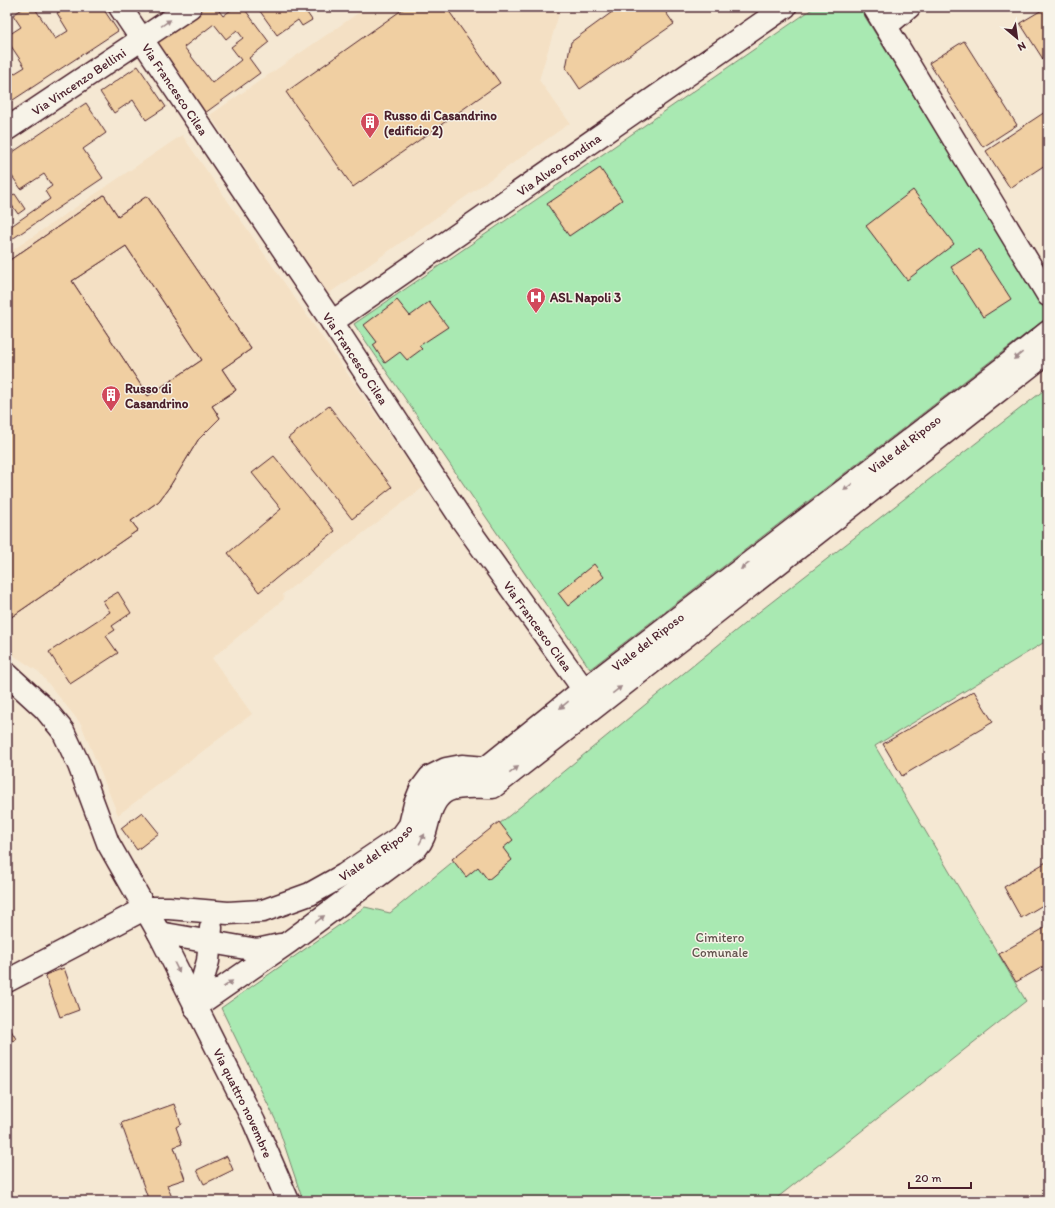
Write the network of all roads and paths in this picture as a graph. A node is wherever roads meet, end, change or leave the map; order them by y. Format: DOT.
graph roads {
  1 [pos="120,7"];
  2 [pos="190,7"];
  3 [pos="785,7"];
  4 [pos="874,7"];
  5 [pos="909,7"];
  6 [pos="886,26"];
  7 [pos="142,40"];
  8 [pos="7,129"];
  9 [pos="1048,295"];
  10 [pos="332,322"];
  11 [pos="1048,332"];
  12 [pos="1048,352"];
  13 [pos="7,674"];
  14 [pos="584,689"];
  15 [pos="597,706"];
  16 [pos="146,908"];
  17 [pos="208,911"];
  18 [pos="245,912"];
  19 [pos="159,933"];
  20 [pos="210,942"];
  21 [pos="289,942"];
  22 [pos="237,947"];
  23 [pos="7,981"];
  24 [pos="196,1007"];
  25 [pos="288,1201"];
  1 -- 7 [label="street, Via Francesco Cilea"];
  7 -- 2 [label="street, Via Vincenzo Bellini, one-way"];
  3 -- 10 [label="street, Via Alveo Fondina"];
  4 -- 6 [label="street"];
  5 -- 6 [label="street"];
  6 -- 9 [label="street"];
  7 -- 8 [label="street, Via Vincenzo Bellini"];
  7 -- 10 [label="street, Via Francesco Cilea"];
  10 -- 14 [label="street, Via Francesco Cilea"];
  11 -- 14 [label="street, Viale del Riposo, one-way"];
  15 -- 12 [label="street, Viale del Riposo, one-way"];
  13 -- 16 [label="street"];
  14 -- 15 [label="street, Via Francesco Cilea"];
  14 -- 18 [label="street, Viale del Riposo, one-way"];
  21 -- 15 [label="street, Viale del Riposo, one-way"];
  16 -- 17 [label="street, Viale del Riposo"];
  16 -- 19 [label="street"];
  16 -- 23 [label="street"];
  17 -- 18 [label="street, Viale del Riposo"];
  17 -- 20 [label="street"];
  18 -- 22 [label="street, Viale del Riposo"];
  19 -- 20 [label="street, Viale del Riposo"];
  19 -- 24 [label="street, Via quattro novembre, one-way"];
  20 -- 22 [label="street, Viale del Riposo"];
  20 -- 24 [label="street"];
  21 -- 22 [label="street, Viale del Riposo"];
  24 -- 21 [label="street, Viale del Riposo, one-way"];
  24 -- 25 [label="street, Via quattro novembre"];
}
